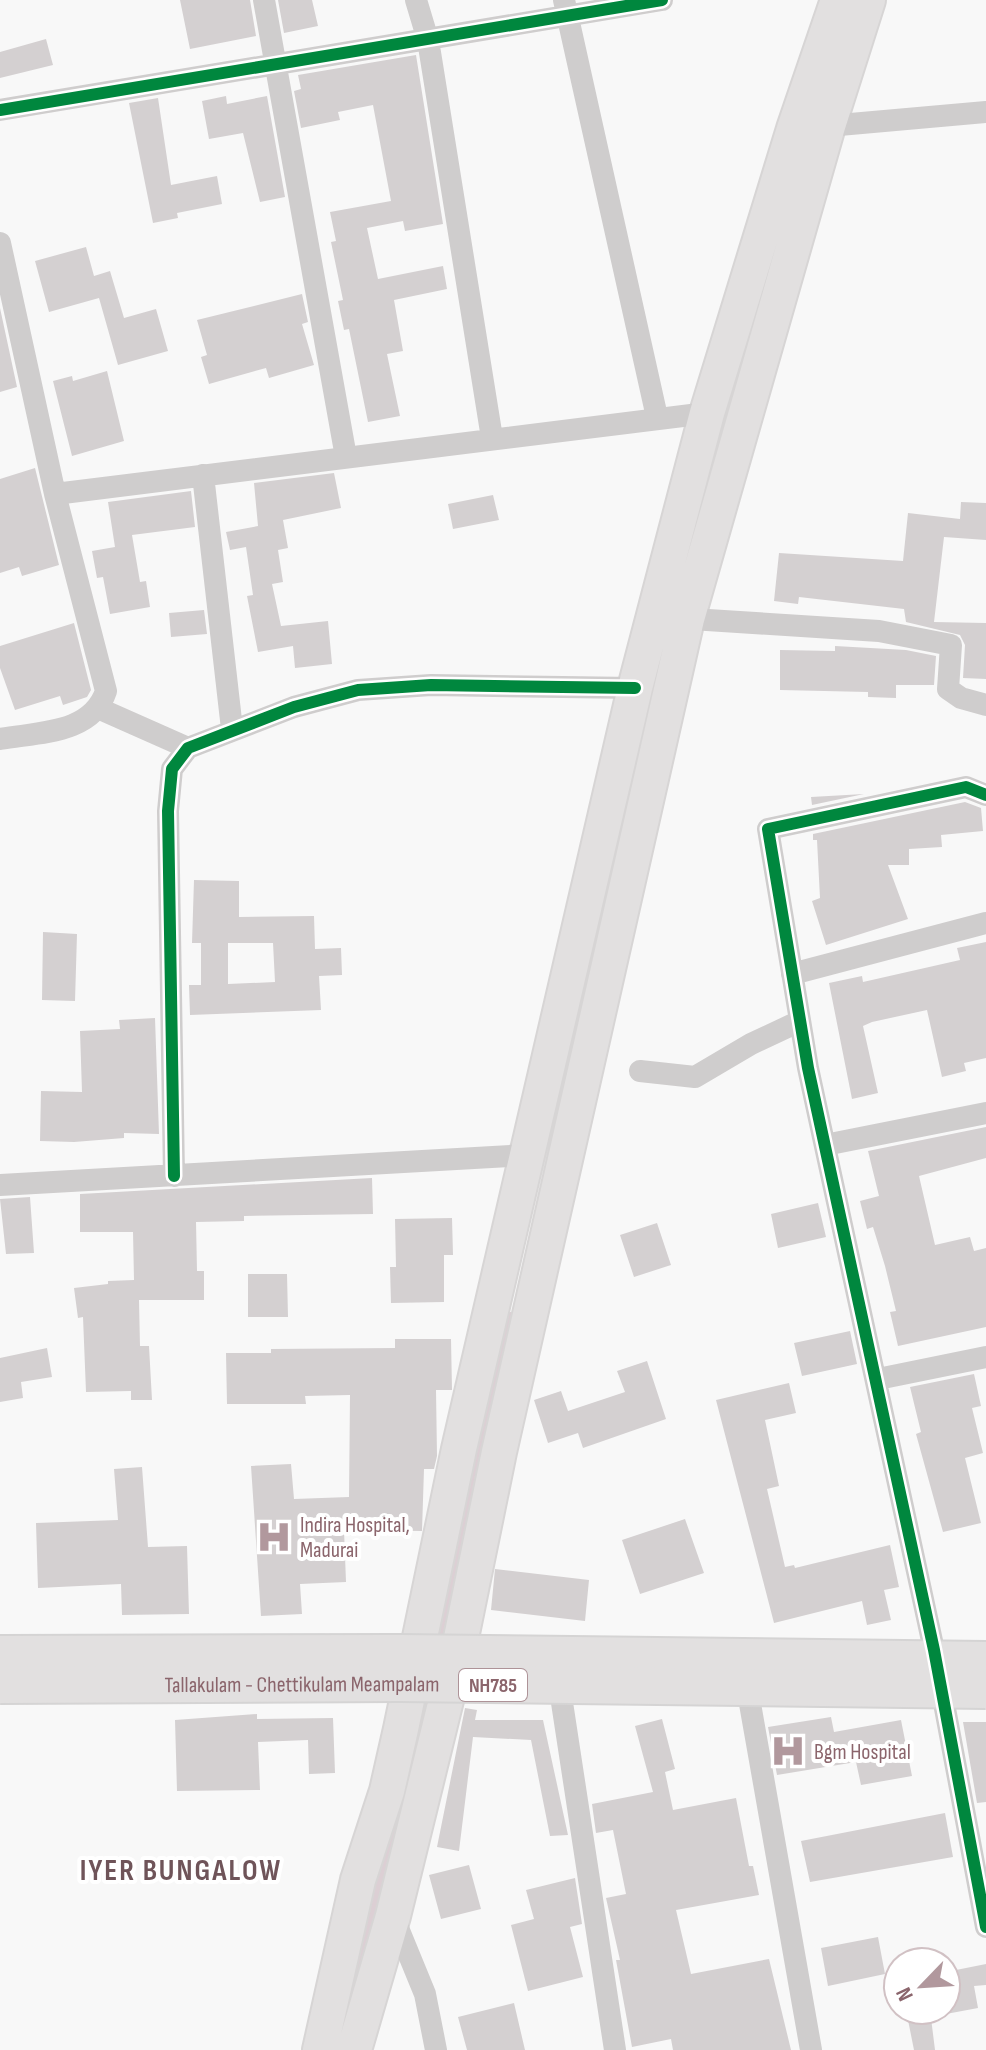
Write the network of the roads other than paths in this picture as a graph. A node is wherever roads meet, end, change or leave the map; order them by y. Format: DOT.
graph roads {
  1 [pos="264,0"];
  2 [pos="416,0"];
  3 [pos="662,0"];
  4 [pos="838,0"];
  5 [pos="868,0"];
  6 [pos="566,8"];
  7 [pos="428,40"];
  8 [pos="277,64"];
  9 [pos="0,110"];
  10 [pos="986,112"];
  11 [pos="828,126"];
  12 [pos="0,243"];
  13 [pos="707,413"];
  14 [pos="657,417"];
  15 [pos="492,438"];
  16 [pos="346,457"];
  17 [pos="203,475"];
  18 [pos="55,494"];
  19 [pos="671,617"];
  20 [pos="635,688"];
  21 [pos="986,705"];
  22 [pos="100,709"];
  23 [pos="232,729"];
  24 [pos="0,739"];
  25 [pos="188,748"];
  26 [pos="986,795"];
  27 [pos="986,923"];
  28 [pos="792,974"];
  29 [pos="800,1021"];
  30 [pos="640,1071"];
  31 [pos="986,1113"];
  32 [pos="825,1145"];
  33 [pos="528,1155"];
  34 [pos="174,1176"];
  35 [pos="0,1185"];
  36 [pos="986,1357"];
  37 [pos="878,1379"];
  38 [pos="0,1654"];
  39 [pos="986,1660"];
  40 [pos="0,1685"];
  41 [pos="986,1690"];
  42 [pos="561,1696"];
  43 [pos="749,1698"];
  44 [pos="393,1916"];
  45 [pos="986,1927"];
  46 [pos="320,2050"];
  47 [pos="354,2050"];
  48 [pos="436,2050"];
  49 [pos="615,2050"];
  50 [pos="811,2050"];
  1 -- 8 [label="street"];
  2 -- 7 [label="street"];
  3 -- 6 [label="street"];
  4 -- 13 [label="main road"];
  5 -- 11 [label="main road"];
  6 -- 7 [label="street"];
  6 -- 14 [label="street"];
  7 -- 8 [label="street"];
  7 -- 15 [label="street"];
  8 -- 9 [label="street"];
  8 -- 16 [label="street"];
  10 -- 11 [label="street"];
  11 -- 19 [label="main road"];
  12 -- 18 [label="street"];
  13 -- 14 [label="street"];
  13 -- 19 [label="main road"];
  14 -- 15 [label="street"];
  15 -- 16 [label="street"];
  16 -- 17 [label="street"];
  17 -- 18 [label="street"];
  17 -- 23 [label="street"];
  18 -- 22 [label="street"];
  19 -- 20 [label="main road"];
  19 -- 21 [label="street"];
  19 -- 44 [label="main road"];
  20 -- 23 [label="street"];
  20 -- 33 [label="main road"];
  22 -- 24 [label="street"];
  22 -- 25 [label="street"];
  23 -- 25 [label="street"];
  25 -- 34 [label="street"];
  26 -- 28 [label="street"];
  27 -- 28 [label="street"];
  28 -- 29 [label="street"];
  29 -- 30 [label="street"];
  29 -- 32 [label="street"];
  31 -- 32 [label="street"];
  32 -- 37 [label="street"];
  33 -- 34 [label="street"];
  33 -- 46 [label="main road"];
  34 -- 35 [label="street"];
  36 -- 37 [label="street"];
  37 -- 45 [label="street"];
  38 -- 39 [label="highway, Tallakulam - Chettikulam Meampalam / NH785, bridge"];
  40 -- 41 [label="highway, Tallakulam - Chettikulam Meampalam / NH785, bridge"];
  42 -- 49 [label="street"];
  43 -- 50 [label="street"];
  44 -- 47 [label="main road"];
  44 -- 48 [label="street"];
}
